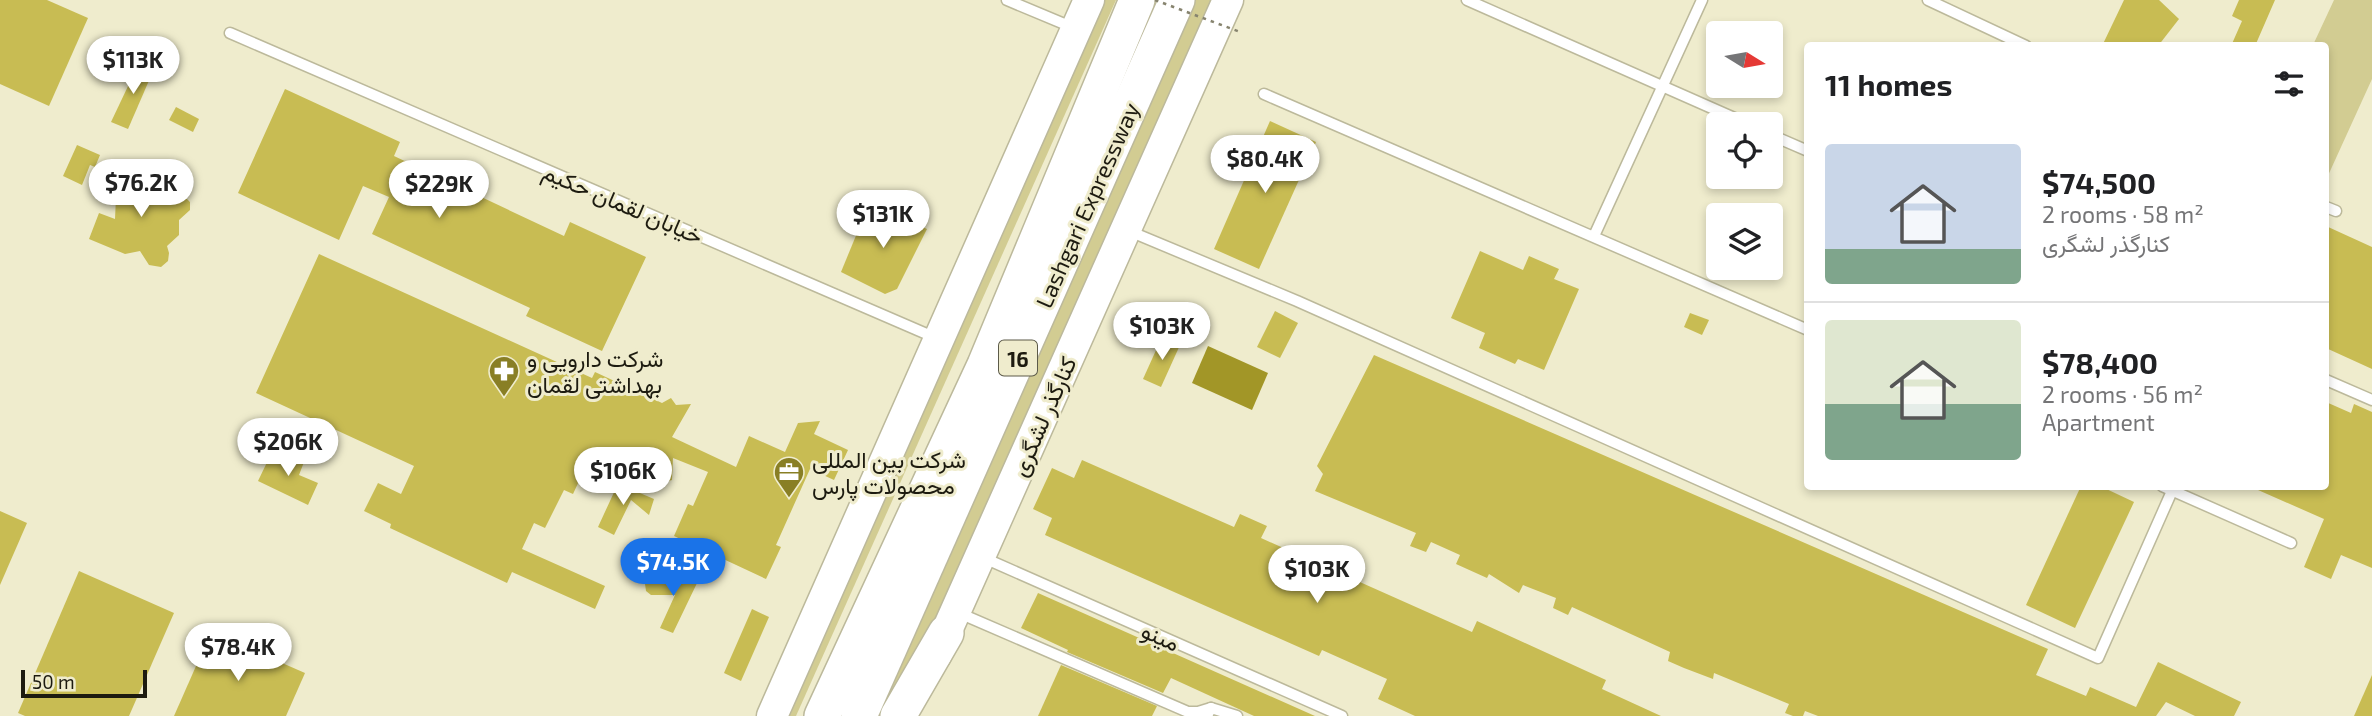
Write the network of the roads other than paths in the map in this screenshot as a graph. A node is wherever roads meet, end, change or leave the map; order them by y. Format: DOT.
graph roads {
  1 [pos="1007,0"];
  2 [pos="1089,0"];
  3 [pos="1137,0"];
  4 [pos="1177,0"];
  5 [pos="1228,0"];
  6 [pos="1467,0"];
  7 [pos="1702,0"];
  8 [pos="1928,0"];
  9 [pos="1077,29"];
  10 [pos="230,33"];
  11 [pos="2017,42"];
  12 [pos="1663,87"];
  13 [pos="1264,94"];
  14 [pos="1720,112"];
  15 [pos="1783,140"];
  16 [pos="1804,149"];
  17 [pos="1126,229"];
  18 [pos="1594,236"];
  19 [pos="1804,328"];
  20 [pos="939,340"];
  21 [pos="2329,381"];
  22 [pos="2372,400"];
  23 [pos="2167,490"];
  24 [pos="2169,490"];
  25 [pos="2291,543"];
  26 [pos="981,557"];
  27 [pos="950,622"];
  28 [pos="1209,712"];
  29 [pos="772,716"];
  30 [pos="822,716"];
  31 [pos="859,716"];
  32 [pos="898,716"];
  33 [pos="909,716"];
  34 [pos="1237,716"];
  35 [pos="1342,716"];
  1 -- 9 [label="lane"];
  2 -- 9 [label="main road"];
  3 -- 30 [label="highway, Lashgari Expressway / 16"];
  4 -- 31 [label="highway, Lashgari Expressway / 16"];
  5 -- 17 [label="main road, کنارگذر لشگری"];
  6 -- 12 [label="lane"];
  7 -- 12 [label="lane"];
  8 -- 11 [label="lane"];
  9 -- 20 [label="main road"];
  10 -- 20 [label="lane, خیابان لقمان حکیم"];
  12 -- 14 [label="lane"];
  12 -- 18 [label="lane"];
  13 -- 18 [label="lane"];
  15 -- 16 [label="lane"];
  17 -- 23 [label="lane"];
  17 -- 26 [label="main road, کنارگذر لشگری"];
  18 -- 19 [label="lane"];
  20 -- 29 [label="main road"];
  21 -- 22 [label="lane"];
  24 -- 25 [label="lane"];
  26 -- 27 [label="main road, کنارگذر لشگری"];
  26 -- 35 [label="lane, مینو"];
  27 -- 28 [label="lane"];
  27 -- 32 [label="highway"];
  27 -- 33 [label="main road, کنارگذر لشگری"];
  28 -- 34 [label="lane"];
}
